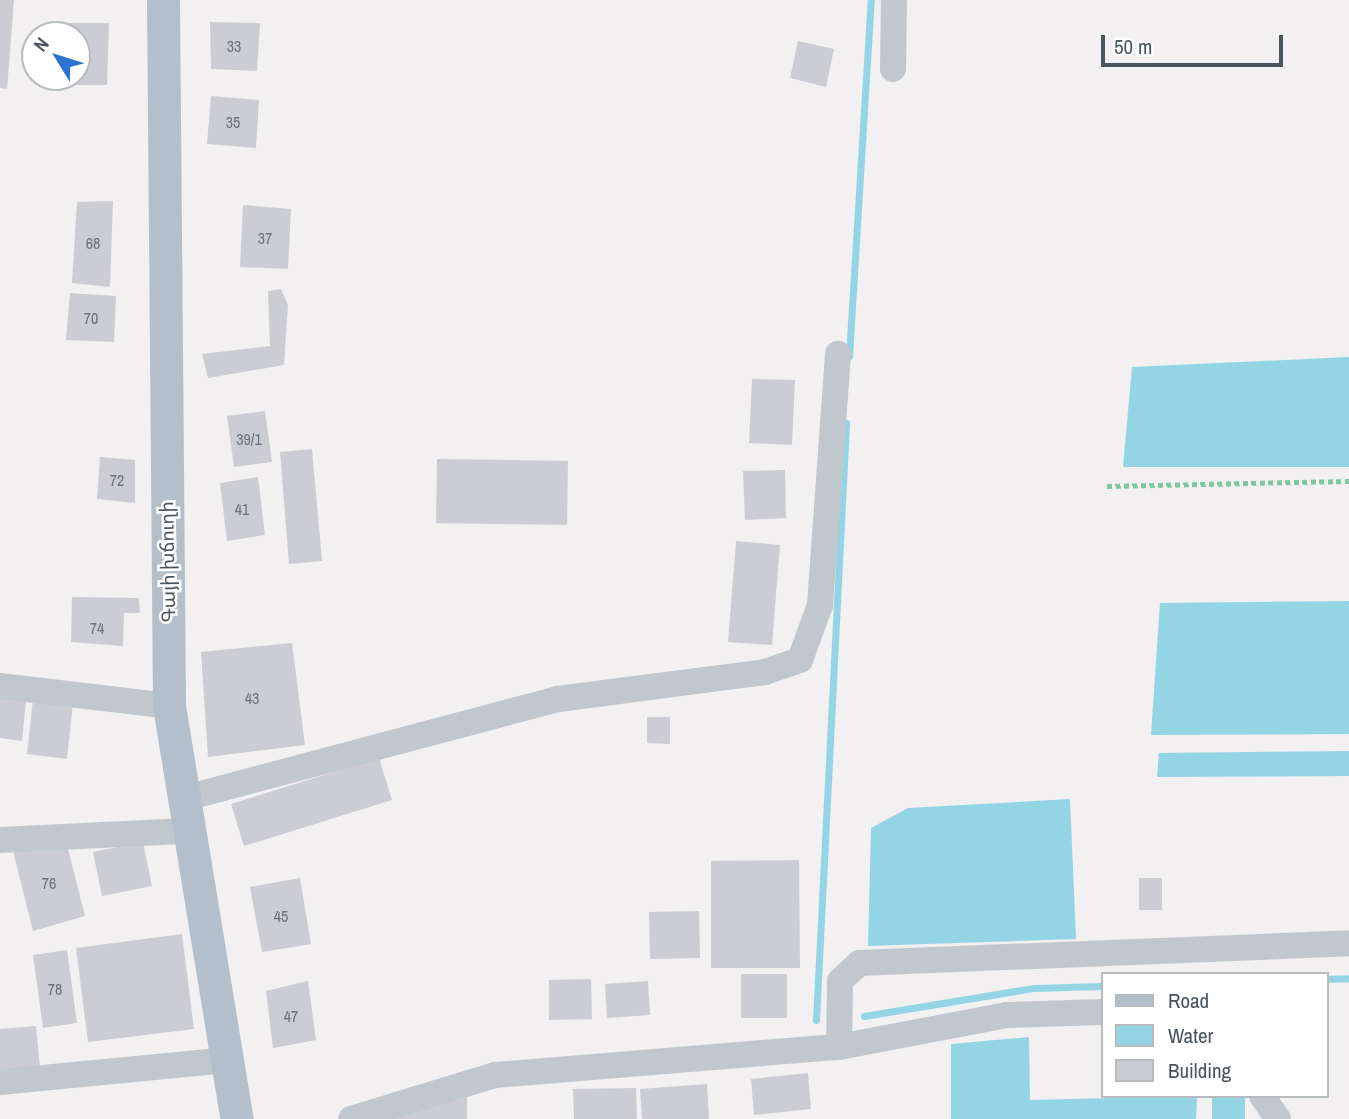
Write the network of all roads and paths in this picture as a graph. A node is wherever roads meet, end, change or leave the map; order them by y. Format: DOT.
graph roads {
  1 [pos="163,0"];
  2 [pos="894,0"];
  3 [pos="892,69"];
  4 [pos="838,354"];
  5 [pos="1349,481"];
  6 [pos="1107,486"];
  7 [pos="0,686"];
  8 [pos="169,706"];
  9 [pos="182,799"];
  10 [pos="187,831"];
  11 [pos="0,841"];
  12 [pos="1349,943"];
  13 [pos="1100,1012"];
  14 [pos="839,1047"];
  15 [pos="227,1060"];
  16 [pos="0,1082"];
  17 [pos="1263,1098"];
  18 [pos="237,1119"];
  19 [pos="351,1119"];
  20 [pos="1278,1119"];
  1 -- 8 [label="main road, Գայի խճուղի"];
  2 -- 3 [label="street"];
  4 -- 9 [label="street"];
  5 -- 6 [label="path"];
  7 -- 8 [label="street"];
  8 -- 9 [label="main road, Գայի խճուղի"];
  9 -- 10 [label="main road, Գայի խճուղի"];
  10 -- 11 [label="street"];
  10 -- 15 [label="main road, Գայի խճուղի"];
  12 -- 14 [label="street"];
  13 -- 14 [label="street"];
  14 -- 19 [label="street"];
  15 -- 16 [label="street"];
  15 -- 18 [label="main road, Գայի խճուղի"];
  17 -- 20 [label="street"];
}
